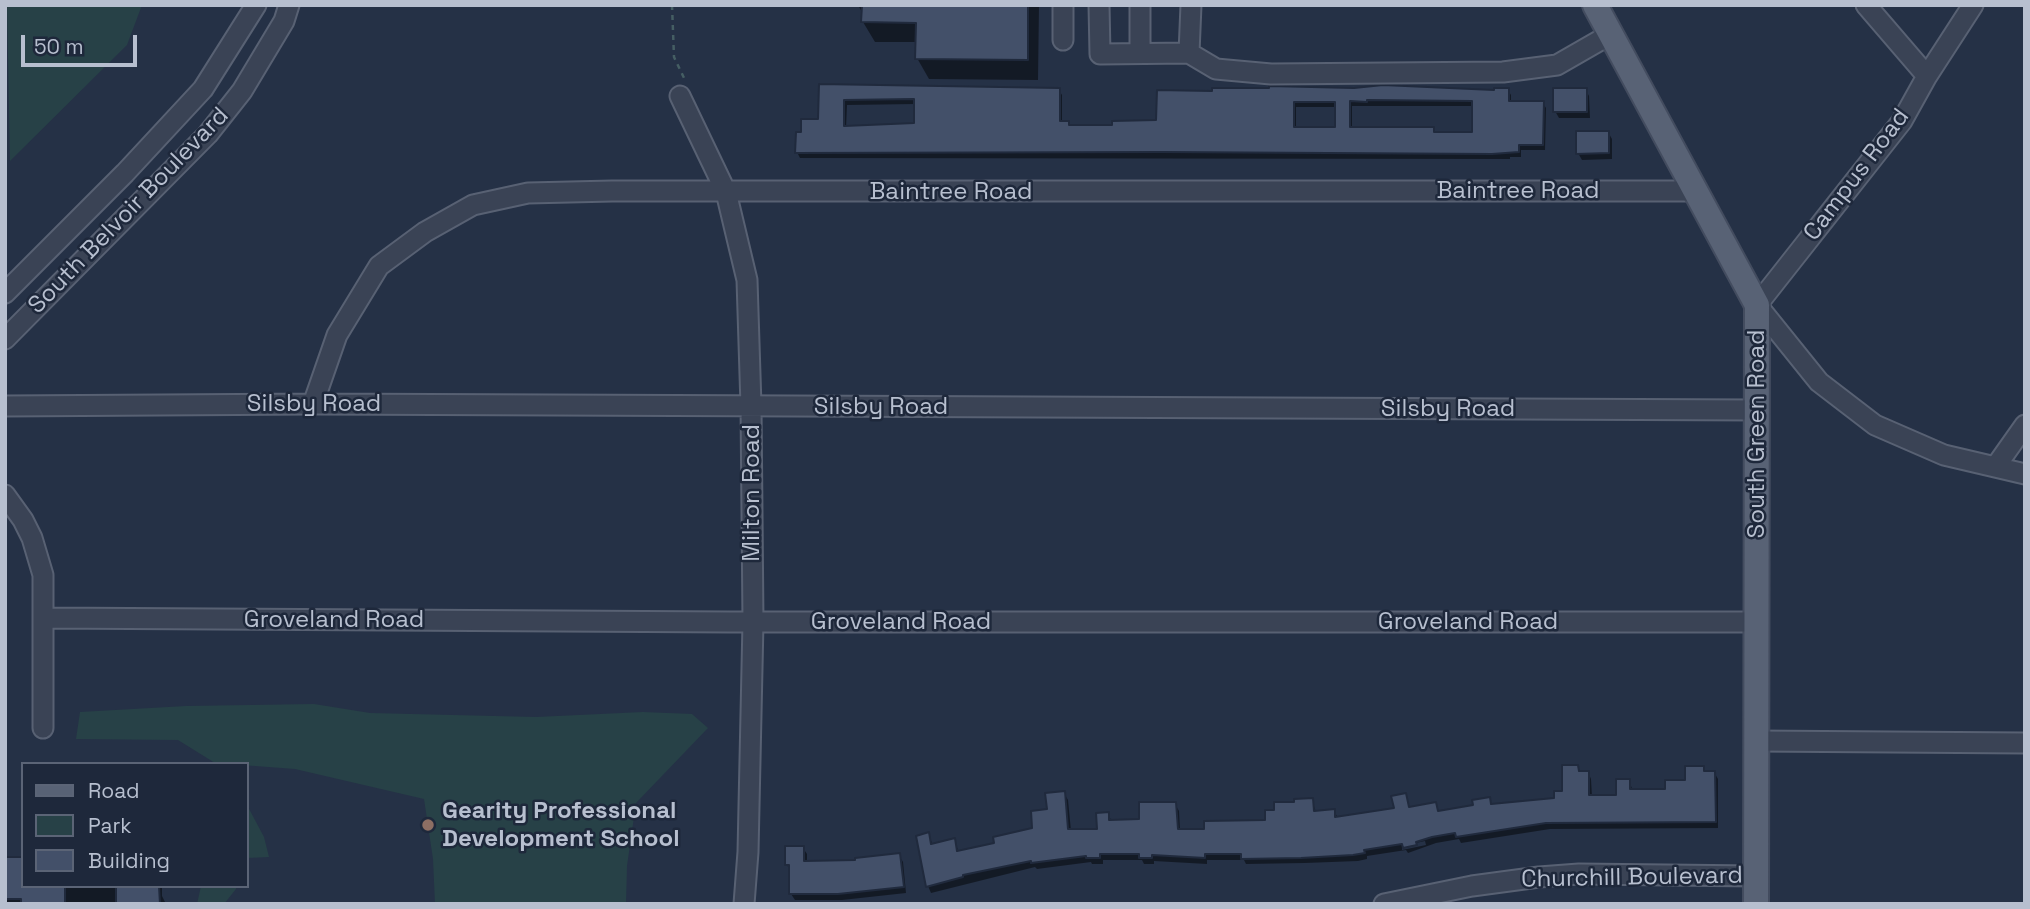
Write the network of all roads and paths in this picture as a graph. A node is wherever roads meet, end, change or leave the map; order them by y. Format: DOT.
graph roads {
  1 [pos="256,5"];
  2 [pos="289,5"];
  3 [pos="672,5"];
  4 [pos="1063,5"];
  5 [pos="1099,5"];
  6 [pos="1140,5"];
  7 [pos="1191,5"];
  8 [pos="1595,5"];
  9 [pos="1867,5"];
  10 [pos="1973,5"];
  11 [pos="1611,34"];
  12 [pos="1063,40"];
  13 [pos="1140,52"];
  14 [pos="1189,53"];
  15 [pos="1927,76"];
  16 [pos="680,96"];
  17 [pos="1696,191"];
  18 [pos="726,192"];
  19 [pos="5,293"];
  20 [pos="1757,305"];
  21 [pos="5,339"];
  22 [pos="313,404"];
  23 [pos="5,406"];
  24 [pos="751,406"];
  25 [pos="1758,410"];
  26 [pos="2025,425"];
  27 [pos="1996,466"];
  28 [pos="2025,474"];
  29 [pos="5,495"];
  30 [pos="44,618"];
  31 [pos="753,622"];
  32 [pos="1757,622"];
  33 [pos="43,728"];
  34 [pos="1757,741"];
  35 [pos="2025,743"];
  36 [pos="1756,876"];
  37 [pos="744,904"];
  38 [pos="1384,904"];
  39 [pos="1756,904"];
  1 -- 19 [label="street, South Belvoir Boulevard"];
  2 -- 21 [label="street, South Belvoir Boulevard"];
  3 -- 16 [label="path"];
  4 -- 12 [label="street"];
  5 -- 13 [label="street"];
  6 -- 13 [label="street"];
  7 -- 14 [label="street"];
  8 -- 11 [label="main road, South Green Road"];
  9 -- 15 [label="street"];
  10 -- 15 [label="street, Campus Road"];
  11 -- 14 [label="street"];
  11 -- 17 [label="main road, South Green Road"];
  13 -- 14 [label="street"];
  15 -- 20 [label="street, Campus Road"];
  16 -- 18 [label="street, Milton Road"];
  17 -- 18 [label="street, Baintree Road"];
  17 -- 20 [label="main road, South Green Road"];
  18 -- 22 [label="street, Baintree Road"];
  18 -- 24 [label="street, Milton Road"];
  20 -- 25 [label="main road, South Green Road"];
  20 -- 27 [label="street"];
  22 -- 23 [label="street, Silsby Road"];
  22 -- 24 [label="street, Silsby Road"];
  24 -- 25 [label="street, Silsby Road"];
  24 -- 31 [label="street, Milton Road"];
  25 -- 32 [label="main road, South Green Road"];
  26 -- 27 [label="street"];
  27 -- 28 [label="street"];
  29 -- 30 [label="street"];
  30 -- 31 [label="street, Groveland Road"];
  30 -- 33 [label="street"];
  31 -- 32 [label="street, Groveland Road"];
  31 -- 37 [label="street, Milton Road"];
  32 -- 34 [label="main road, South Green Road"];
  34 -- 35 [label="street"];
  34 -- 36 [label="main road, South Green Road"];
  36 -- 38 [label="street, Churchill Boulevard"];
  36 -- 39 [label="main road, South Green Road"];
}
